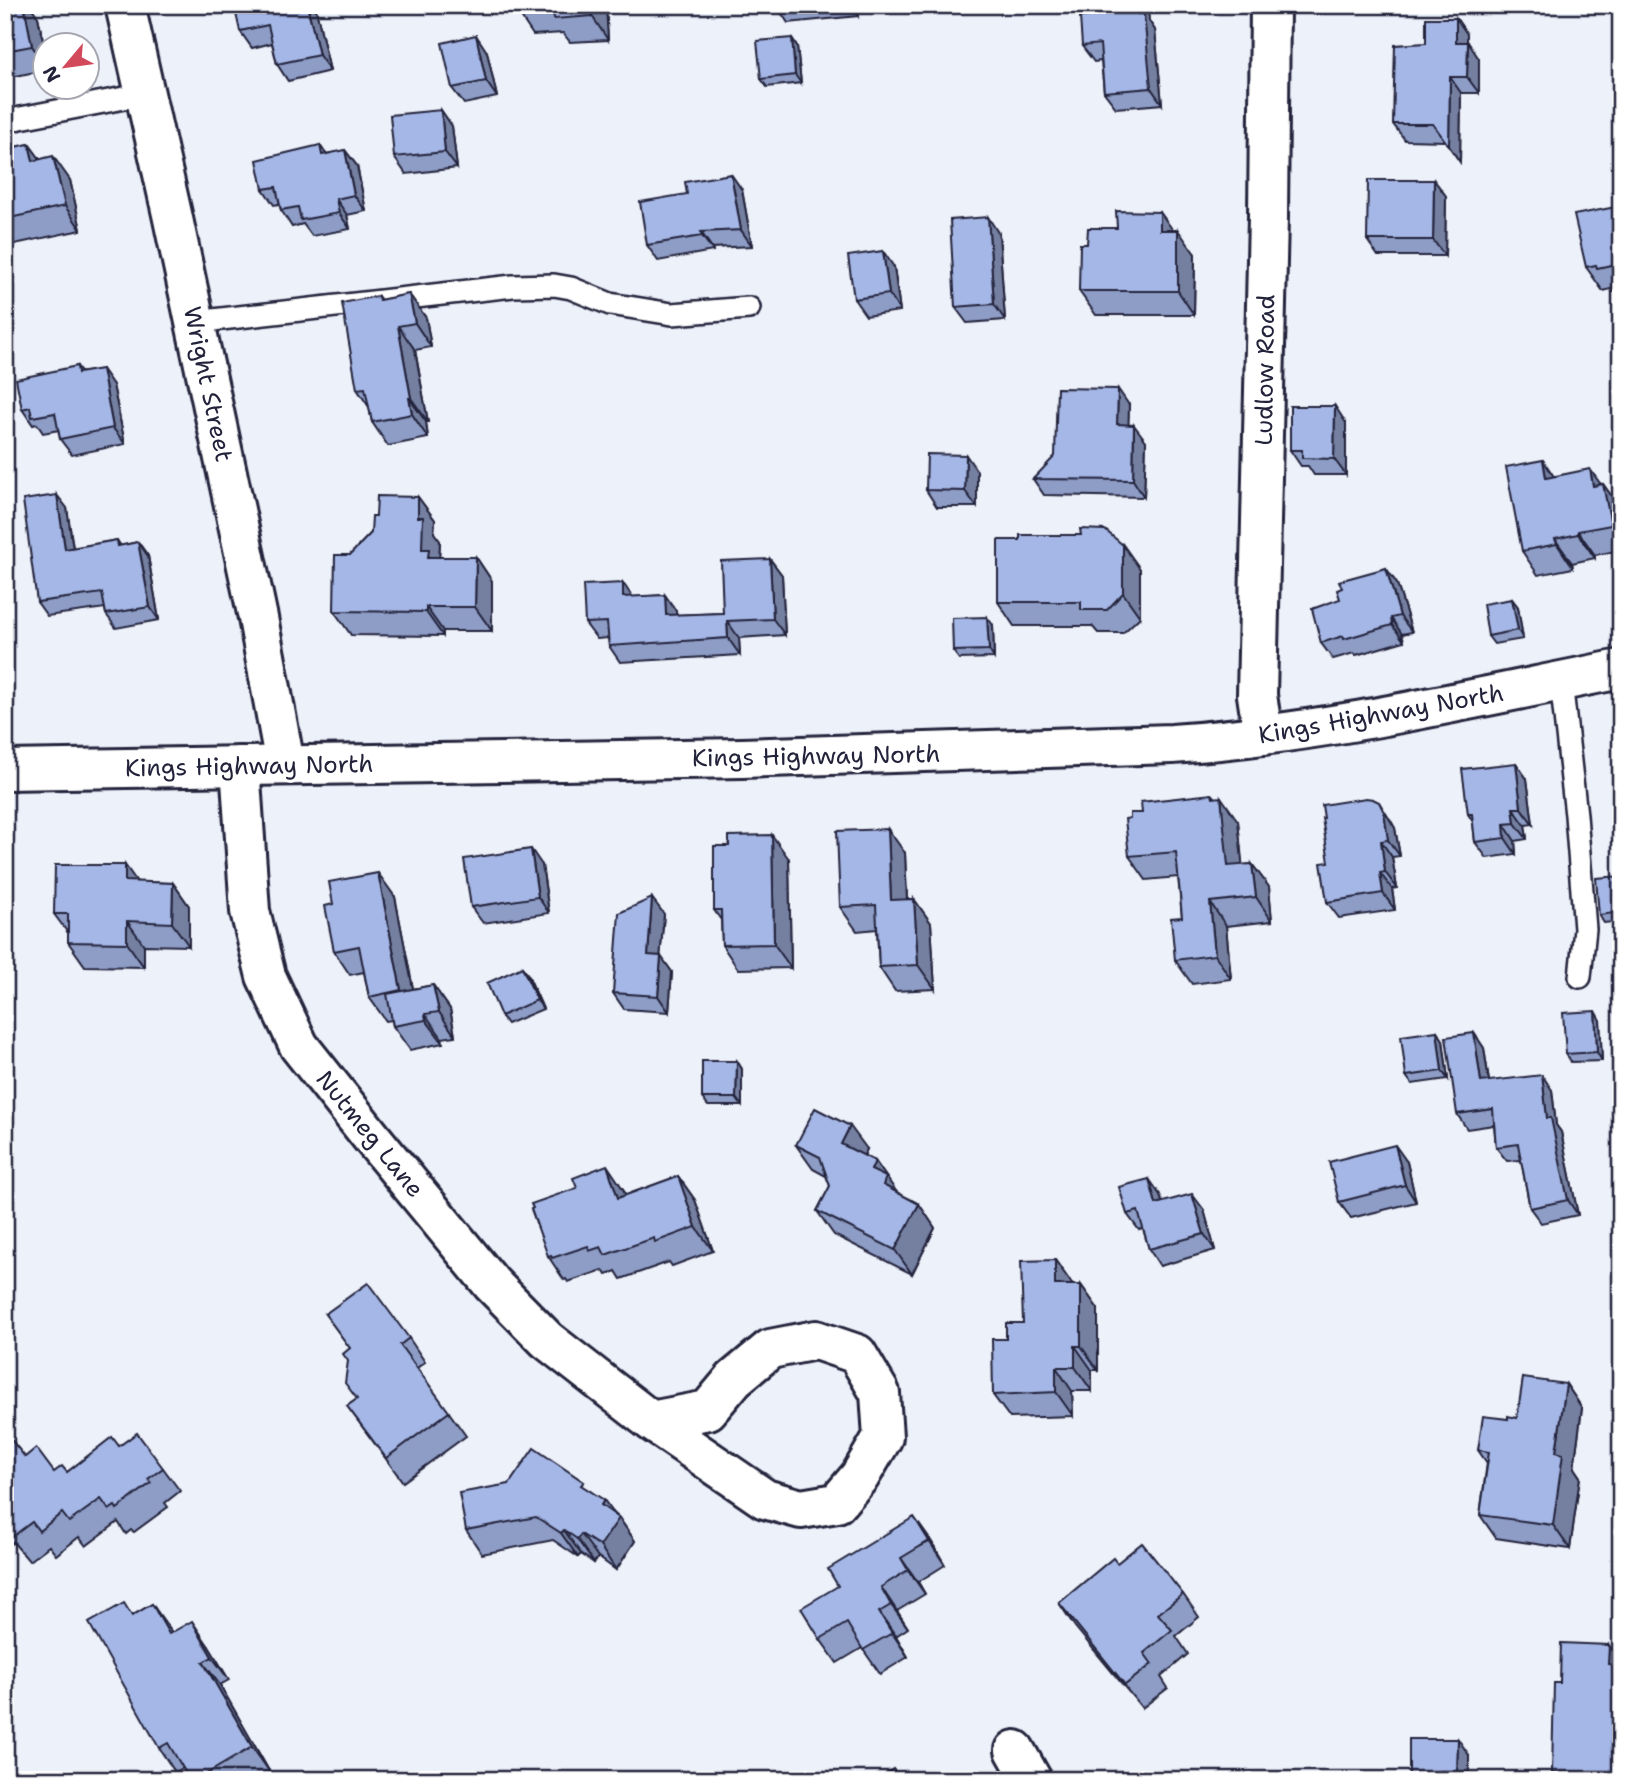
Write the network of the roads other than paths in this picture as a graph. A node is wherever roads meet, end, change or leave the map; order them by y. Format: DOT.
graph roads {
  1 [pos="125,5"];
  2 [pos="1270,5"];
  3 [pos="145,94"];
  4 [pos="5,121"];
  5 [pos="748,308"];
  6 [pos="195,322"];
  7 [pos="1621,669"];
  8 [pos="1561,681"];
  9 [pos="1263,735"];
  10 [pos="285,764"];
  11 [pos="240,766"];
  12 [pos="5,770"];
  13 [pos="1580,977"];
  14 [pos="651,1421"];
  1 -- 3 [label="street, Wright Street"];
  2 -- 9 [label="street, Ludlow Road"];
  3 -- 4 [label="lane"];
  3 -- 6 [label="street, Wright Street"];
  5 -- 6 [label="lane"];
  6 -- 10 [label="street, Wright Street"];
  7 -- 8 [label="street, Kings Highway North"];
  8 -- 9 [label="street, Kings Highway North"];
  8 -- 13 [label="lane"];
  9 -- 10 [label="street, Kings Highway North"];
  10 -- 11 [label="street, Kings Highway North"];
  11 -- 12 [label="street, Kings Highway North"];
  11 -- 14 [label="street, Nutmeg Lane"];
  14 -- 14 [label="street, Nutmeg Lane"];
}
